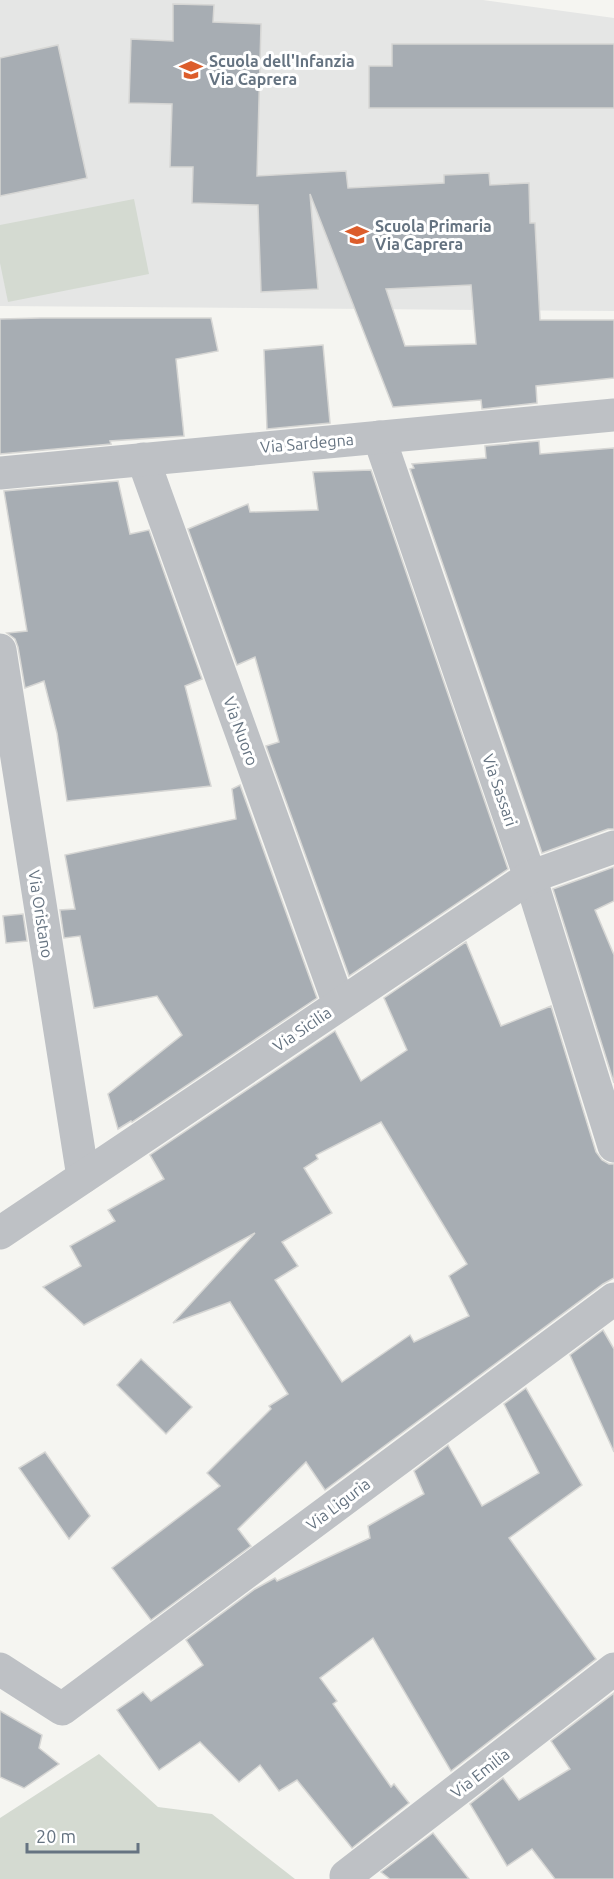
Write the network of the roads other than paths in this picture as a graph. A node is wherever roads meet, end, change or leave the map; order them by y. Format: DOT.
graph roads {
  1 [pos="614,416"];
  2 [pos="379,437"];
  3 [pos="143,459"];
  4 [pos="0,473"];
  5 [pos="0,650"];
  6 [pos="614,847"];
  7 [pos="530,877"];
  8 [pos="339,1004"];
  9 [pos="614,1146"];
  10 [pos="82,1177"];
  11 [pos="0,1233"];
  12 [pos="614,1299"];
  13 [pos="614,1669"];
  14 [pos="0,1670"];
  15 [pos="346,1876"];
  1 -- 2 [label="street, Via Sardegna"];
  2 -- 3 [label="street, Via Sardegna"];
  2 -- 7 [label="street, Via Sassari"];
  3 -- 4 [label="street, Via Sardegna"];
  3 -- 8 [label="street, Via Nuoro"];
  5 -- 10 [label="street, Via Oristano"];
  6 -- 7 [label="street, Via Sicilia"];
  7 -- 8 [label="street, Via Sicilia"];
  7 -- 9 [label="street, Via Sassari"];
  8 -- 10 [label="street, Via Sicilia"];
  10 -- 11 [label="street, Via Sicilia"];
  12 -- 14 [label="street, Via Liguria"];
  13 -- 15 [label="street, Via Emilia"];
}
